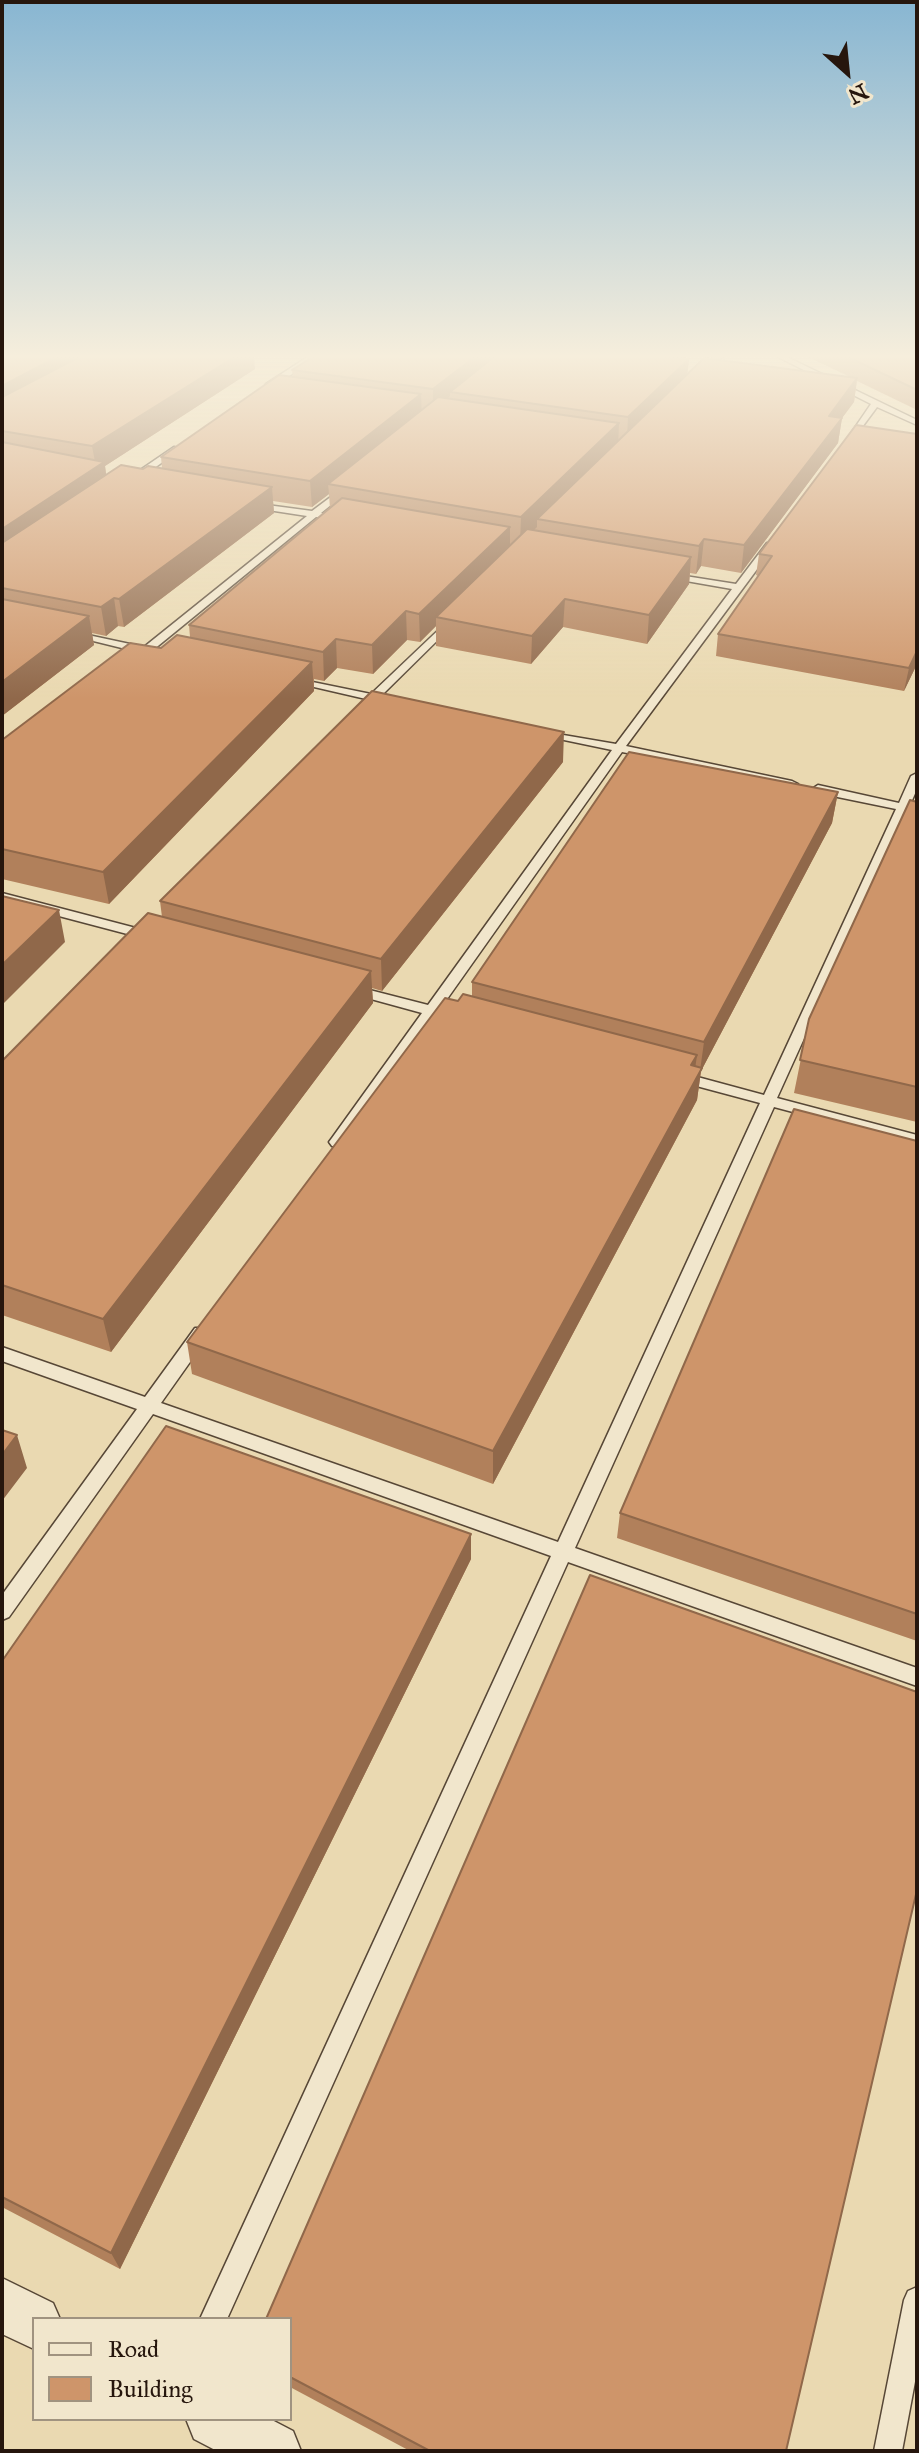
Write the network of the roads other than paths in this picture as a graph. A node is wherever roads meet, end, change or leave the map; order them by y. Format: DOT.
graph roads {
  1 [pos="146,470"];
  2 [pos="143,485"];
  3 [pos="350,485"];
  4 [pos="236,501"];
  5 [pos="314,515"];
  6 [pos="358,522"];
  7 [pos="775,538"];
  8 [pos="661,574"];
  9 [pos="739,587"];
  10 [pos="459,613"];
  11 [pos="60,632"];
  12 [pos="146,650"];
  13 [pos="161,653"];
  14 [pos="134,660"];
  15 [pos="283,679"];
  16 [pos="374,697"];
  17 [pos="389,701"];
  18 [pos="351,720"];
  19 [pos="527,729"];
  20 [pos="619,748"];
  21 [pos="917,776"];
  22 [pos="910,808"];
  23 [pos="2,897"];
  24 [pos="148,921"];
  25 [pos="136,932"];
  26 [pos="166,940"];
  27 [pos="125,944"];
  28 [pos="343,987"];
  29 [pos="431,1011"];
  30 [pos="462,1019"];
  31 [pos="661,1072"];
  32 [pos="768,1101"];
  33 [pos="917,1140"];
  34 [pos="331,1151"];
  35 [pos="213,1316"];
  36 [pos="2,1354"];
  37 [pos="149,1405"];
  38 [pos="563,1552"];
  39 [pos="2,1611"];
  40 [pos="917,1677"];
  41 [pos="917,2300"];
  42 [pos="2,2305"];
  43 [pos="214,2317"];
  44 [pos="32,2321"];
  45 [pos="218,2421"];
  46 [pos="273,2451"];
  47 [pos="888,2451"];
  1 -- 2 [label="lane"];
  3 -- 5 [label="lane"];
  4 -- 5 [label="lane"];
  5 -- 6 [label="lane"];
  5 -- 12 [label="lane"];
  7 -- 9 [label="lane"];
  8 -- 9 [label="lane"];
  9 -- 20 [label="lane"];
  10 -- 16 [label="lane"];
  11 -- 12 [label="lane"];
  12 -- 13 [label="lane"];
  12 -- 14 [label="lane"];
  15 -- 16 [label="lane"];
  16 -- 17 [label="lane"];
  16 -- 18 [label="lane"];
  19 -- 20 [label="lane"];
  20 -- 22 [label="lane"];
  20 -- 29 [label="lane"];
  21 -- 22 [label="lane"];
  22 -- 32 [label="lane"];
  23 -- 25 [label="lane"];
  24 -- 25 [label="lane"];
  25 -- 26 [label="lane"];
  25 -- 27 [label="lane"];
  28 -- 29 [label="lane"];
  29 -- 30 [label="lane"];
  29 -- 34 [label="lane"];
  31 -- 32 [label="lane"];
  32 -- 33 [label="lane"];
  32 -- 38 [label="lane"];
  35 -- 37 [label="lane"];
  36 -- 37 [label="lane"];
  37 -- 38 [label="lane"];
  37 -- 39 [label="lane"];
  38 -- 40 [label="lane"];
  38 -- 43 [label="lane"];
  41 -- 47 [label="lane"];
  42 -- 44 [label="street"];
  45 -- 46 [label="street"];
}
